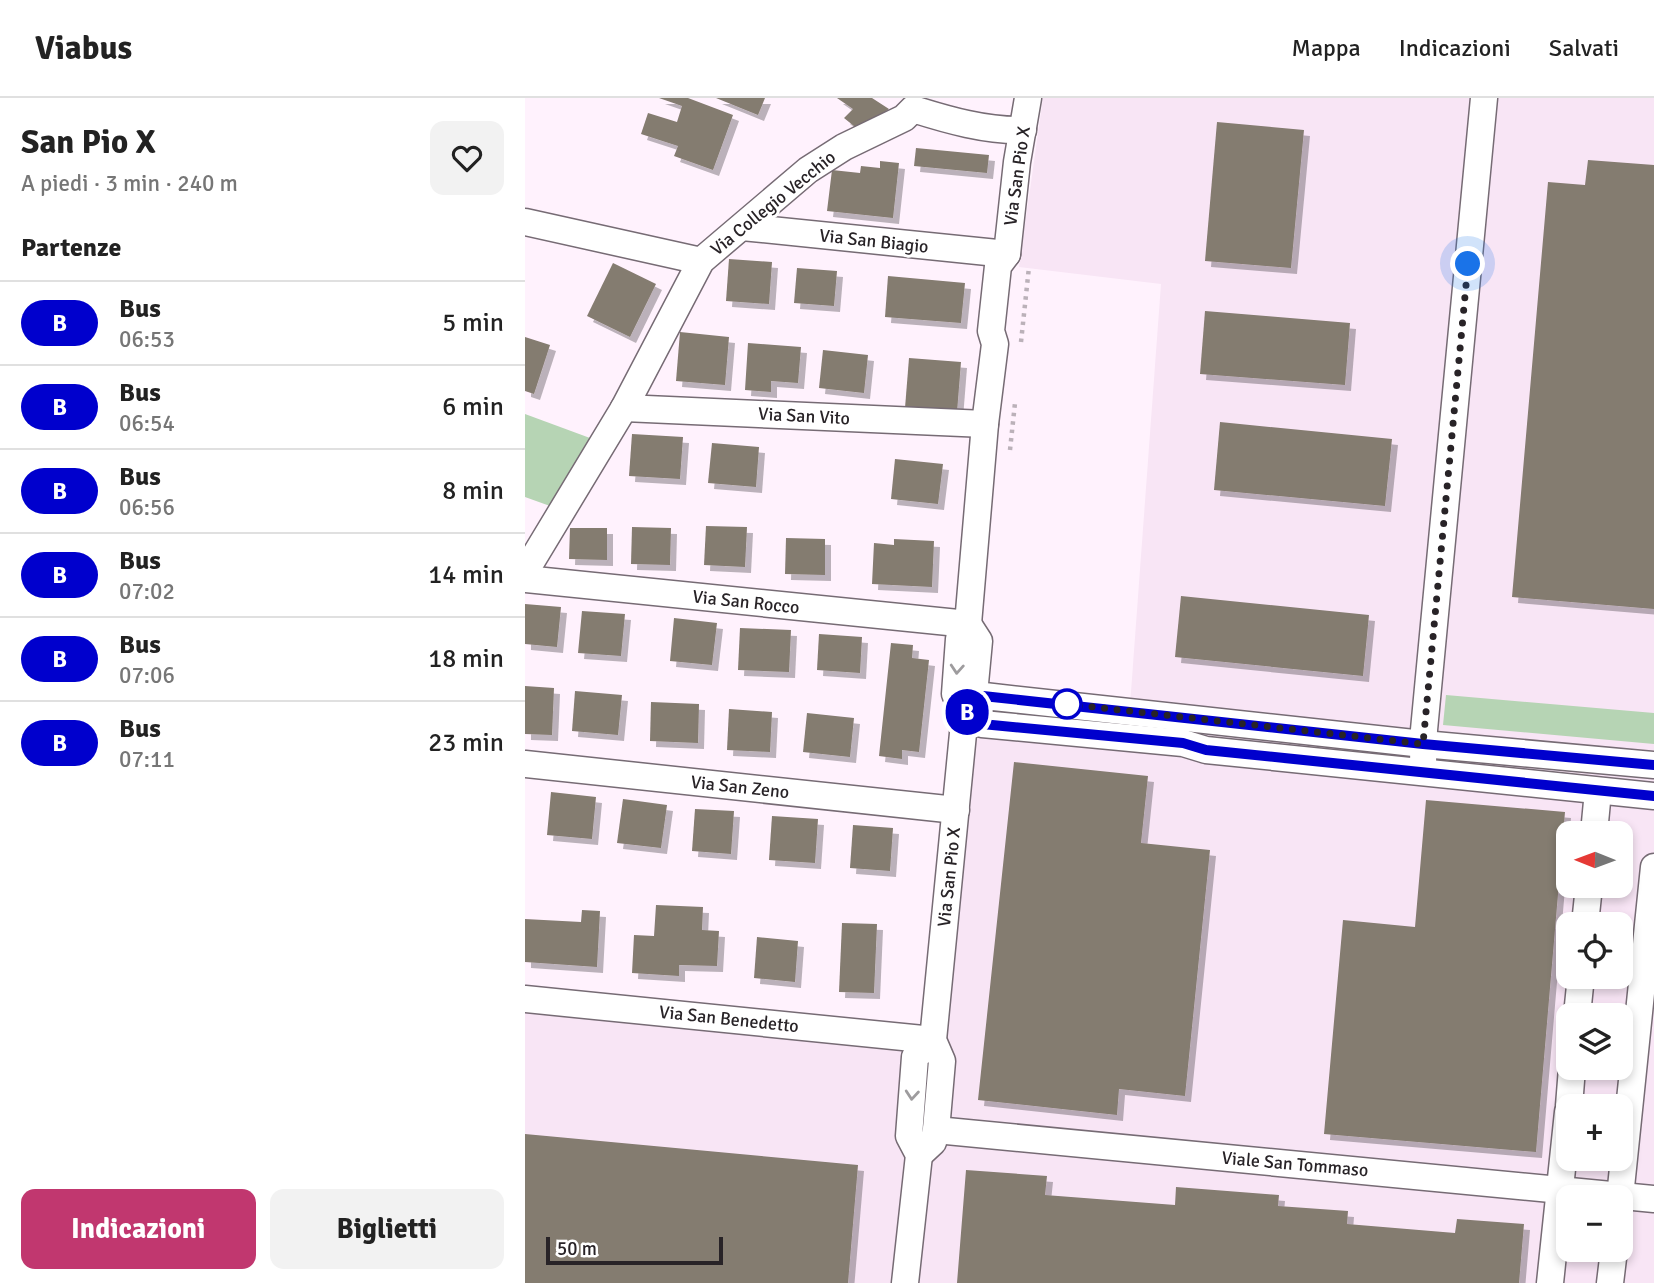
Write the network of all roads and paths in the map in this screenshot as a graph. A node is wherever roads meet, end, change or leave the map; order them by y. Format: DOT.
graph roads {
  1 [pos="1028,98"];
  2 [pos="1484,98"];
  3 [pos="906,103"];
  4 [pos="1023,130"];
  5 [pos="525,222"];
  6 [pos="742,227"];
  7 [pos="1018,260"];
  8 [pos="701,261"];
  9 [pos="1008,346"];
  10 [pos="1015,402"];
  11 [pos="624,408"];
  12 [pos="985,424"];
  13 [pos="1009,457"];
  14 [pos="525,572"];
  15 [pos="525,579"];
  16 [pos="968,624"];
  17 [pos="965,713"];
  18 [pos="1423,744"];
  19 [pos="525,764"];
  20 [pos="1654,765"];
  21 [pos="1422,773"];
  22 [pos="1598,791"];
  23 [pos="1654,796"];
  24 [pos="956,810"];
  25 [pos="1595,821"];
  26 [pos="1654,867"];
  27 [pos="525,999"];
  28 [pos="933,1040"];
  29 [pos="936,1130"];
  30 [pos="919,1155"];
  31 [pos="1621,1185"];
  32 [pos="1556,1189"];
  33 [pos="1633,1197"];
  34 [pos="1654,1199"];
  35 [pos="1556,1232"];
  36 [pos="1613,1262"];
  37 [pos="904,1282"];
  38 [pos="1550,1283"];
  39 [pos="1611,1283"];
  1 -- 4 [label="street, Via San Pio X"];
  2 -- 18 [label="street"];
  3 -- 4 [label="street, Via Collegio Vecchio"];
  3 -- 6 [label="street, Via Collegio Vecchio"];
  4 -- 7 [label="street, Via San Pio X"];
  5 -- 8 [label="street"];
  6 -- 7 [label="street, Via San Biagio"];
  6 -- 8 [label="street, Via Collegio Vecchio"];
  7 -- 9 [label="path"];
  7 -- 9 [label="street, Via San Pio X"];
  8 -- 11 [label="street, Via Collegio Vecchio"];
  9 -- 12 [label="street, Via San Pio X"];
  10 -- 13 [label="path"];
  11 -- 12 [label="street, Via San Vito"];
  11 -- 14 [label="street, Via Collegio Vecchio"];
  12 -- 16 [label="street, Via San Pio X"];
  15 -- 16 [label="street, Via San Rocco"];
  16 -- 17 [label="street, Via San Pio X"];
  17 -- 18 [label="street"];
  17 -- 21 [label="street"];
  17 -- 24 [label="street, Via San Pio X"];
  18 -- 20 [label="street"];
  18 -- 21 [label="street"];
  19 -- 24 [label="street, Via San Zeno"];
  21 -- 22 [label="street"];
  22 -- 23 [label="street"];
  22 -- 25 [label="street"];
  24 -- 28 [label="street, Via San Pio X"];
  26 -- 31 [label="street"];
  27 -- 28 [label="street, Via San Benedetto"];
  28 -- 29 [label="street, Via San Pio X"];
  28 -- 30 [label="street, Via San Pio X, one-way"];
  29 -- 30 [label="street, Via San Pio X"];
  29 -- 32 [label="street, Viale San Tommaso"];
  30 -- 37 [label="street, Via San Pio X"];
  33 -- 34 [label="street, Viale San Tommaso"];
  35 -- 38 [label="street"];
  36 -- 39 [label="street"];
}
